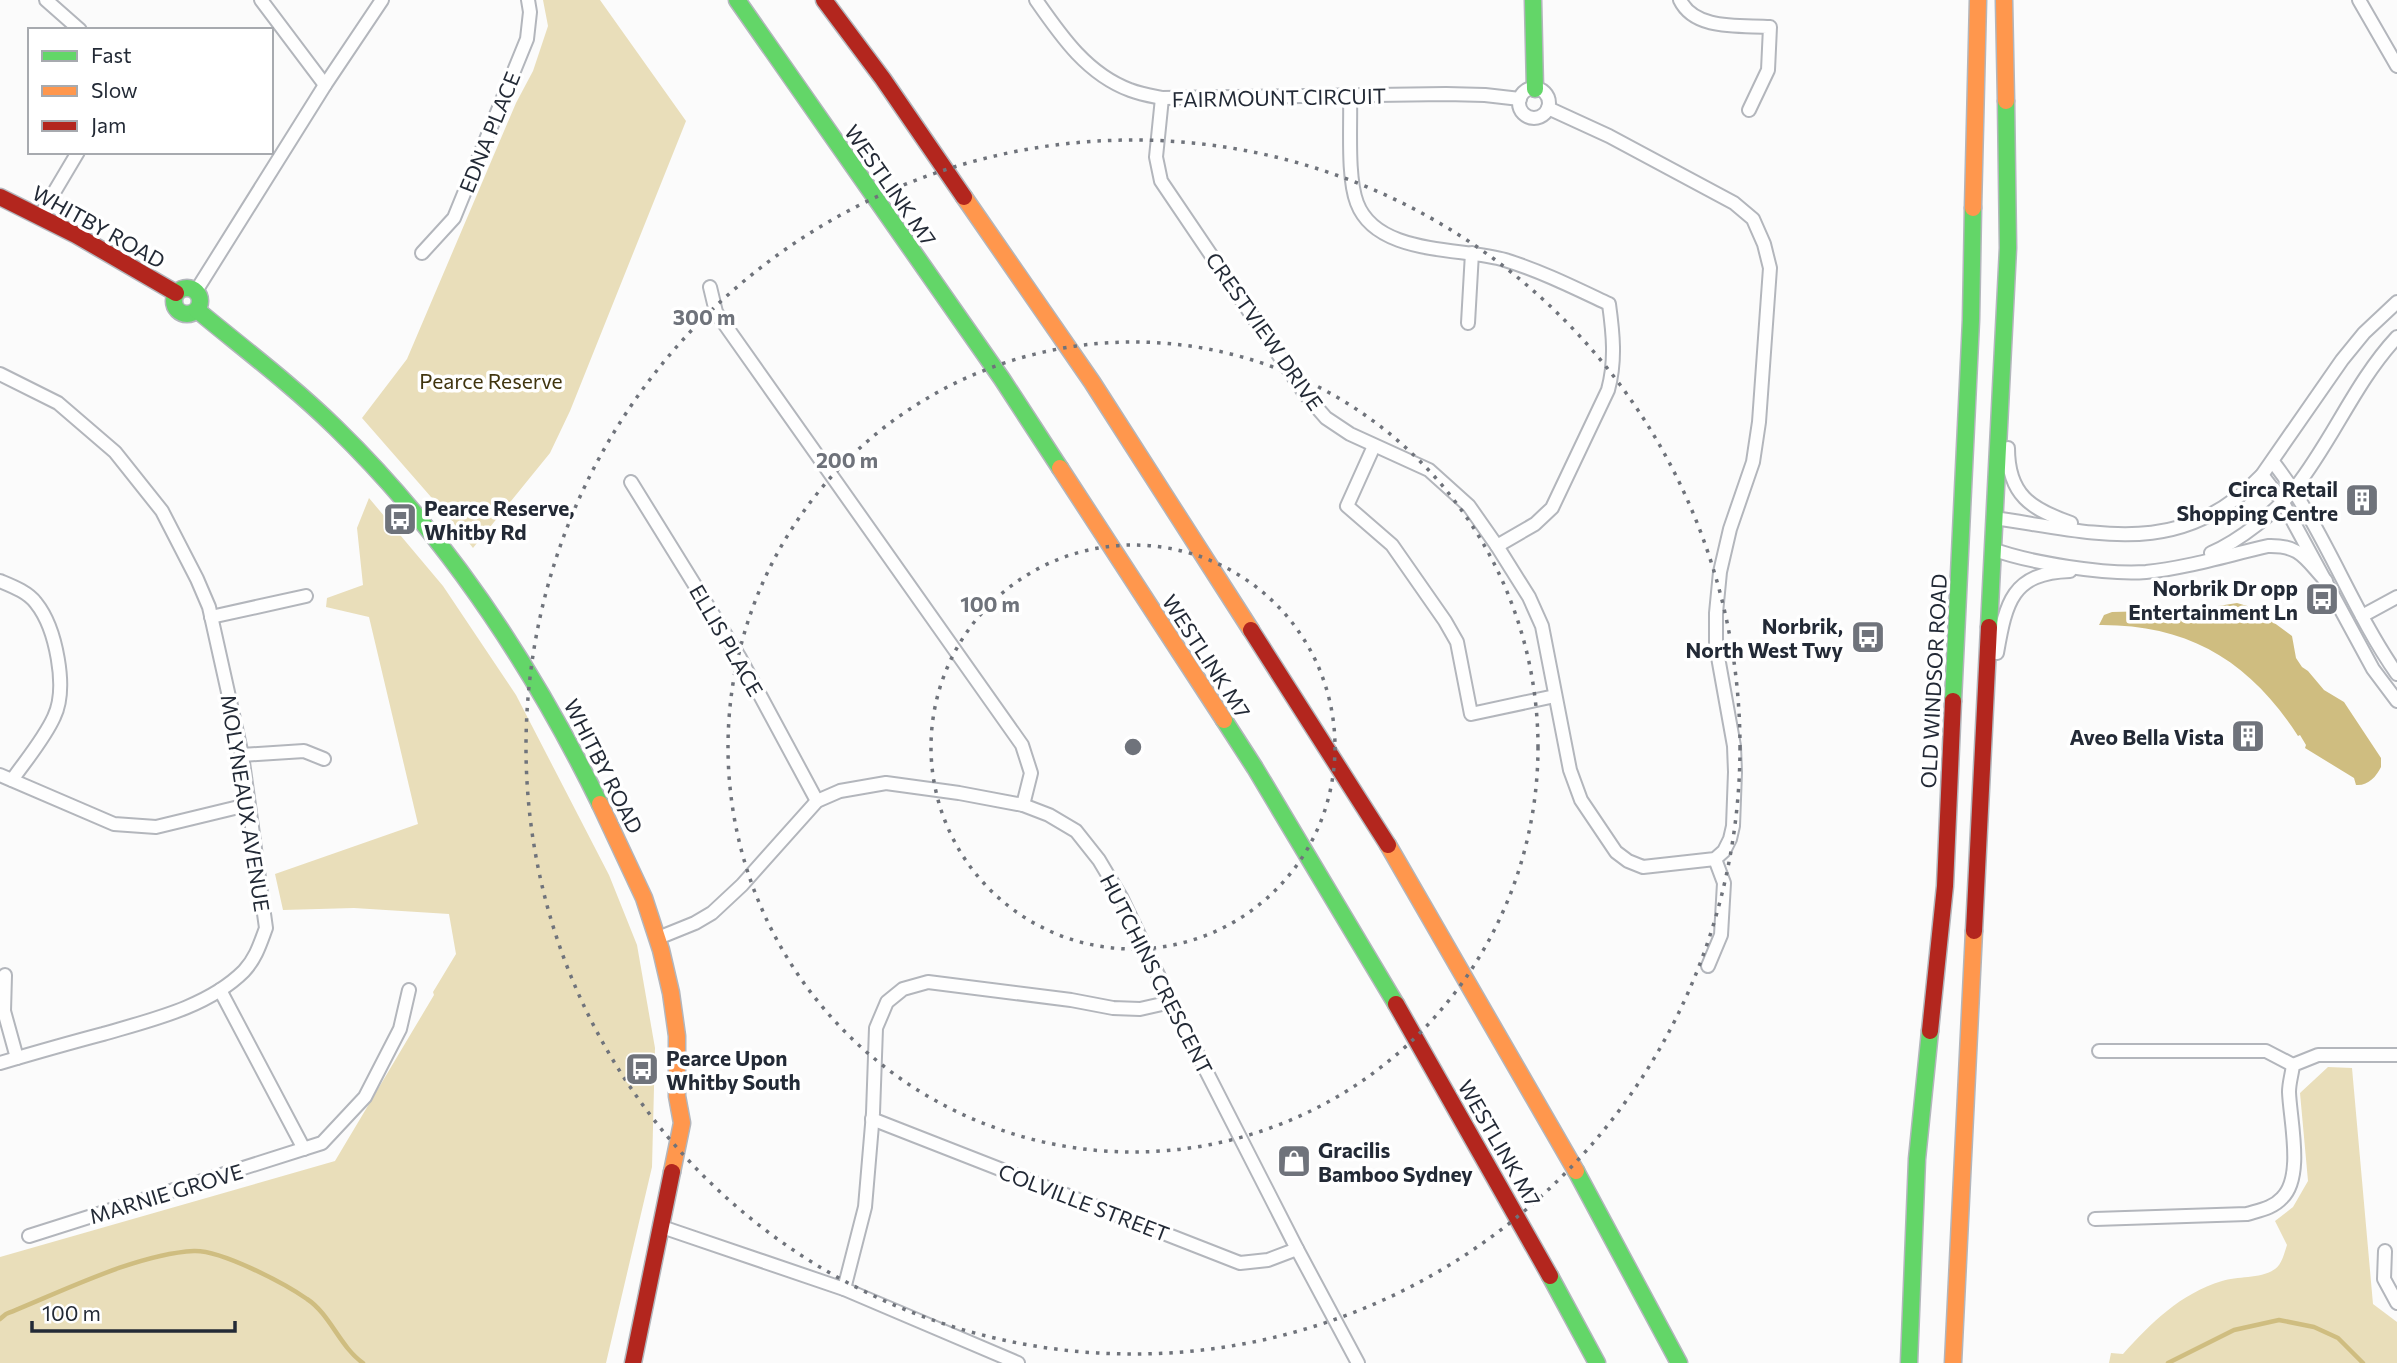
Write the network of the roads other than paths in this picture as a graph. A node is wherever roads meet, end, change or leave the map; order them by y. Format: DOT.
graph roads {
  1 [pos="46,0"];
  2 [pos="261,0"];
  3 [pos="382,0"];
  4 [pos="528,0"];
  5 [pos="737,0"];
  6 [pos="824,0"];
  7 [pos="1036,0"];
  8 [pos="1533,0"];
  9 [pos="1680,0"];
  10 [pos="1978,0"];
  11 [pos="2004,0"];
  12 [pos="2359,0"];
  13 [pos="78,28"];
  14 [pos="2397,66"];
  15 [pos="325,85"];
  16 [pos="1535,89"];
  17 [pos="1350,97"];
  18 [pos="1162,98"];
  19 [pos="1520,99"];
  20 [pos="1548,108"];
  21 [pos="1749,110"];
  22 [pos="77,154"];
  23 [pos="0,197"];
  24 [pos="40,216"];
  25 [pos="2008,248"];
  26 [pos="422,253"];
  27 [pos="1472,253"];
  28 [pos="710,287"];
  29 [pos="196,292"];
  30 [pos="176,293"];
  31 [pos="2397,302"];
  32 [pos="197,310"];
  33 [pos="1468,323"];
  34 [pos="2397,337"];
  35 [pos="0,374"];
  36 [pos="1374,446"];
  37 [pos="2273,462"];
  38 [pos="2262,475"];
  39 [pos="631,482"];
  40 [pos="2294,489"];
  41 [pos="2282,501"];
  42 [pos="1961,513"];
  43 [pos="1994,518"];
  44 [pos="2102,533"];
  45 [pos="1497,547"];
  46 [pos="1992,549"];
  47 [pos="2187,564"];
  48 [pos="2098,570"];
  49 [pos="0,581"];
  50 [pos="2326,581"];
  51 [pos="306,596"];
  52 [pos="2397,597"];
  53 [pos="2362,616"];
  54 [pos="212,617"];
  55 [pos="2397,674"];
  56 [pos="1555,696"];
  57 [pos="2397,701"];
  58 [pos="1983,739"];
  59 [pos="242,755"];
  60 [pos="324,758"];
  61 [pos="6,778"];
  62 [pos="817,801"];
  63 [pos="1023,805"];
  64 [pos="247,806"];
  65 [pos="1715,859"];
  66 [pos="658,938"];
  67 [pos="1708,966"];
  68 [pos="5,975"];
  69 [pos="220,990"];
  70 [pos="410,990"];
  71 [pos="1171,1002"];
  72 [pos="2099,1051"];
  73 [pos="2397,1055"];
  74 [pos="17,1058"];
  75 [pos="0,1063"];
  76 [pos="2294,1065"];
  77 [pos="872,1119"];
  78 [pos="304,1149"];
  79 [pos="2095,1219"];
  80 [pos="662,1227"];
  81 [pos="29,1236"];
  82 [pos="1297,1249"];
  83 [pos="2385,1251"];
  84 [pos="844,1289"];
  85 [pos="2397,1303"];
  86 [pos="633,1363"];
  87 [pos="1018,1363"];
  88 [pos="1358,1363"];
  89 [pos="1597,1363"];
  90 [pos="1679,1363"];
  91 [pos="1909,1363"];
  92 [pos="1953,1363"];
  1 -- 13 [label="street"];
  2 -- 15 [label="street"];
  3 -- 15 [label="street"];
  4 -- 26 [label="street, EDNA PLACE"];
  5 -- 89 [label="main road, WESTLINK M7"];
  6 -- 90 [label="main road"];
  7 -- 18 [label="street, FAIRMOUNT CIRCUIT"];
  8 -- 16 [label="main road"];
  9 -- 21 [label="street"];
  10 -- 42 [label="main road, OLD WINDSOR ROAD"];
  11 -- 25 [label="main road"];
  12 -- 14 [label="street"];
  15 -- 29 [label="street"];
  16 -- 19 [label="street"];
  16 -- 20 [label="street"];
  17 -- 18 [label="street, FAIRMOUNT CIRCUIT"];
  17 -- 19 [label="street, FAIRMOUNT CIRCUIT"];
  17 -- 27 [label="street"];
  18 -- 36 [label="street, CRESTVIEW DRIVE"];
  19 -- 20 [label="street"];
  20 -- 65 [label="street"];
  22 -- 24 [label="street"];
  23 -- 24 [label="main road, WHITBY ROAD"];
  24 -- 30 [label="main road, WHITBY ROAD"];
  25 -- 43 [label="main road"];
  25 -- 44 [label="street"];
  27 -- 33 [label="street"];
  27 -- 45 [label="street"];
  28 -- 63 [label="street"];
  29 -- 30 [label="main road"];
  29 -- 32 [label="main road"];
  30 -- 32 [label="main road"];
  31 -- 37 [label="street"];
  32 -- 66 [label="main road, WHITBY ROAD"];
  34 -- 40 [label="street"];
  35 -- 54 [label="street, MOLYNEAUX AVENUE"];
  36 -- 45 [label="street, CRESTVIEW DRIVE"];
  36 -- 56 [label="street"];
  37 -- 38 [label="street"];
  37 -- 40 [label="street"];
  38 -- 41 [label="street"];
  38 -- 44 [label="street"];
  39 -- 62 [label="street, ELLIS PLACE"];
  40 -- 41 [label="street"];
  40 -- 53 [label="street"];
  41 -- 47 [label="street"];
  41 -- 50 [label="street"];
  42 -- 43 [label="main road"];
  42 -- 46 [label="main road"];
  42 -- 91 [label="main road, OLD WINDSOR ROAD"];
  43 -- 44 [label="street"];
  43 -- 46 [label="main road"];
  45 -- 56 [label="street, CRESTVIEW DRIVE"];
  46 -- 48 [label="street"];
  46 -- 58 [label="main road"];
  47 -- 48 [label="street"];
  47 -- 50 [label="street"];
  48 -- 58 [label="street"];
  49 -- 61 [label="street"];
  50 -- 57 [label="street"];
  51 -- 54 [label="street"];
  52 -- 53 [label="street"];
  53 -- 55 [label="street"];
  54 -- 59 [label="street, MOLYNEAUX AVENUE"];
  56 -- 65 [label="street, CRESTVIEW DRIVE"];
  58 -- 92 [label="main road"];
  59 -- 60 [label="street"];
  59 -- 64 [label="street, MOLYNEAUX AVENUE"];
  61 -- 64 [label="street"];
  62 -- 63 [label="street, HUTCHINS CRESCENT"];
  62 -- 66 [label="street, HUTCHINS CRESCENT"];
  63 -- 71 [label="street, HUTCHINS CRESCENT"];
  64 -- 69 [label="street, MOLYNEAUX AVENUE"];
  65 -- 67 [label="street"];
  66 -- 80 [label="main road, WHITBY ROAD"];
  68 -- 74 [label="street"];
  69 -- 74 [label="street, MOLYNEAUX AVENUE"];
  69 -- 78 [label="street"];
  70 -- 78 [label="street, MARNIE GROVE"];
  71 -- 77 [label="street"];
  71 -- 82 [label="street, HUTCHINS CRESCENT"];
  72 -- 76 [label="street"];
  73 -- 76 [label="street"];
  74 -- 75 [label="street, MOLYNEAUX AVENUE"];
  76 -- 79 [label="street"];
  77 -- 82 [label="street, COLVILLE STREET"];
  77 -- 84 [label="street"];
  78 -- 81 [label="street, MARNIE GROVE"];
  80 -- 84 [label="street"];
  80 -- 86 [label="main road, WHITBY ROAD"];
  82 -- 88 [label="street, HUTCHINS CRESCENT"];
  83 -- 85 [label="street"];
  84 -- 87 [label="street"];
}
